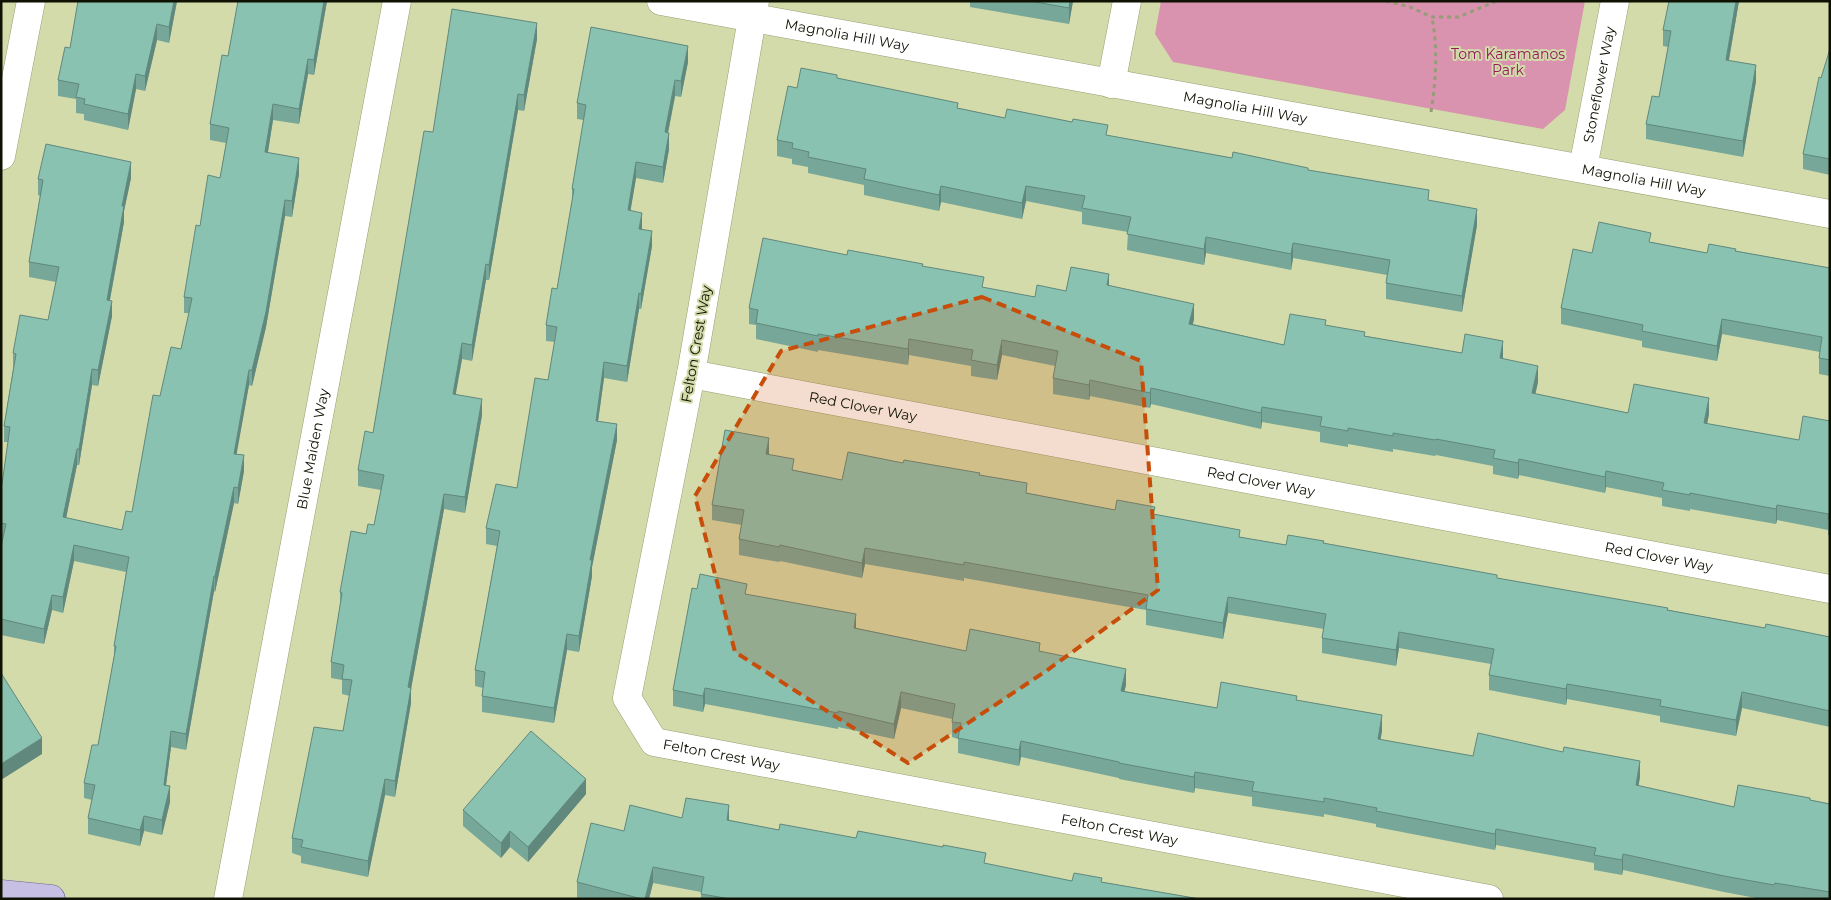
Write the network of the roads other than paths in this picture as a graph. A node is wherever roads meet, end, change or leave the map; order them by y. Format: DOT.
graph roads {
  1 [pos="30,1"];
  2 [pos="397,1"];
  3 [pos="661,1"];
  4 [pos="1127,1"];
  5 [pos="1615,1"];
  6 [pos="753,9"];
  7 [pos="1111,84"];
  8 [pos="1,156"];
  9 [pos="1583,168"];
  10 [pos="1830,214"];
  11 [pos="691,374"];
  12 [pos="1830,589"];
  13 [pos="1,894"];
  14 [pos="51,899"];
  15 [pos="228,899"];
  16 [pos="1489,899"];
  1 -- 8 [label="street"];
  2 -- 15 [label="street, Blue Maiden Way"];
  3 -- 6 [label="street, Magnolia Hill Way"];
  4 -- 7 [label="street"];
  5 -- 9 [label="street, Stoneflower Way"];
  6 -- 7 [label="street, Magnolia Hill Way"];
  6 -- 11 [label="street, Felton Crest Way"];
  7 -- 9 [label="street, Magnolia Hill Way"];
  9 -- 10 [label="street, Magnolia Hill Way"];
  11 -- 12 [label="street, Red Clover Way"];
  11 -- 16 [label="street, Felton Crest Way"];
  13 -- 14 [label="main road"];
}
